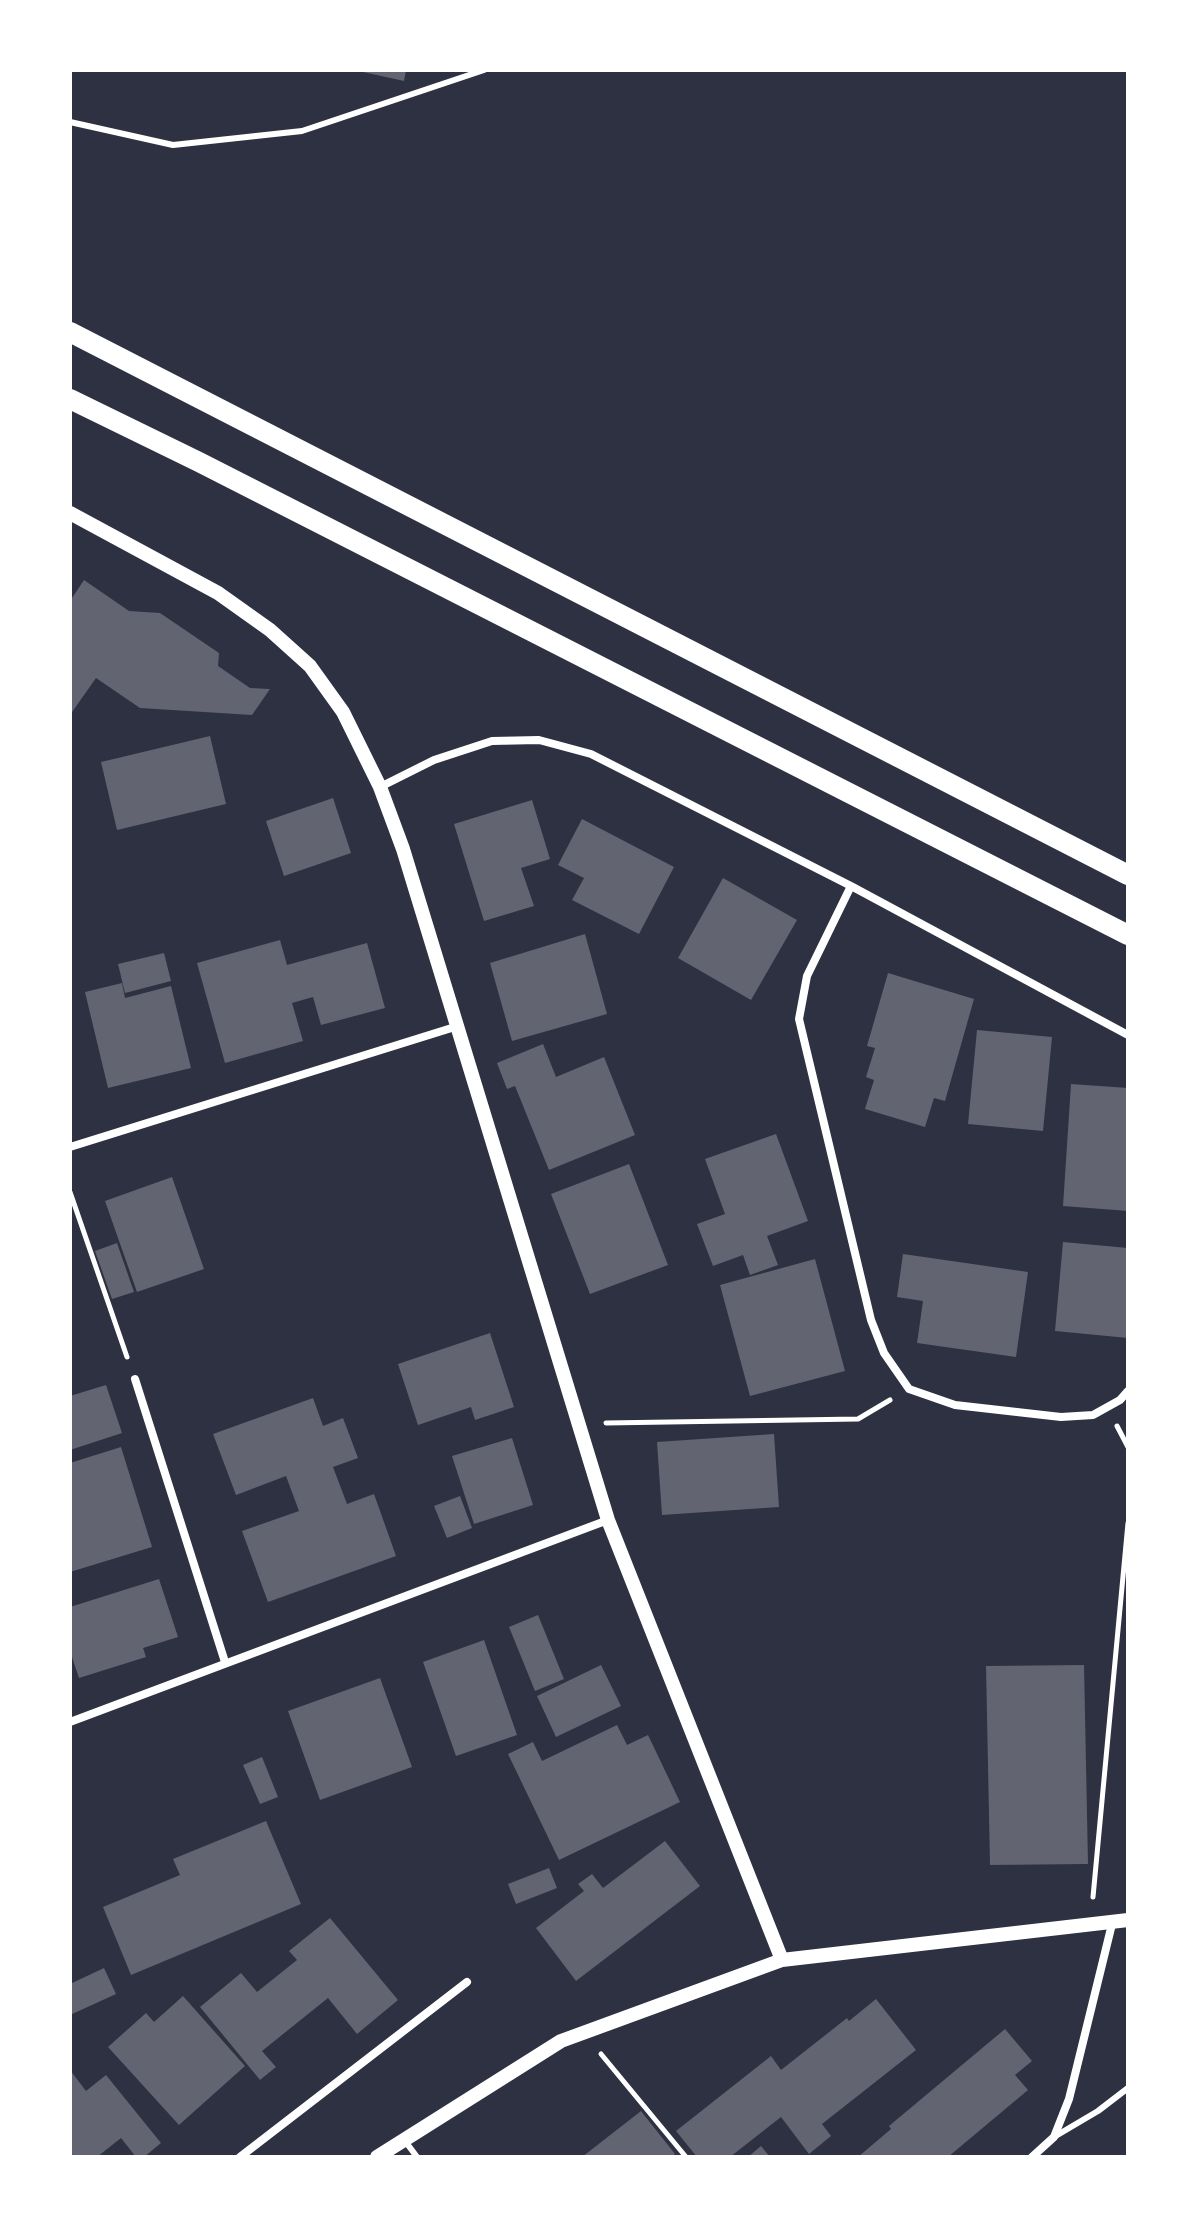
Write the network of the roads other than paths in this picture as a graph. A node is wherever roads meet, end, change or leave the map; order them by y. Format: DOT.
graph roads {
  1 [pos="484,70"];
  2 [pos="70,122"];
  3 [pos="70,332"];
  4 [pos="70,399"];
  5 [pos="70,513"];
  6 [pos="380,787"];
  7 [pos="1128,875"];
  8 [pos="851,886"];
  9 [pos="1128,935"];
  10 [pos="458,1026"];
  11 [pos="1128,1035"];
  12 [pos="70,1147"];
  13 [pos="135,1379"];
  14 [pos="1128,1391"];
  15 [pos="608,1520"];
  16 [pos="225,1662"];
  17 [pos="70,1722"];
  18 [pos="1120,1920"];
  19 [pos="782,1960"];
  20 [pos="467,1982"];
  21 [pos="1128,2088"];
  22 [pos="1054,2137"];
  23 [pos="404,2139"];
  24 [pos="240,2157"];
  25 [pos="377,2157"];
  26 [pos="417,2157"];
  27 [pos="1032,2157"];
  1 -- 2 [label="lane"];
  3 -- 7 [label="main road"];
  4 -- 9 [label="main road"];
  5 -- 6 [label="street"];
  6 -- 8 [label="street"];
  6 -- 10 [label="street"];
  8 -- 11 [label="street"];
  8 -- 14 [label="street"];
  10 -- 12 [label="street"];
  10 -- 15 [label="street"];
  13 -- 16 [label="street"];
  15 -- 16 [label="street"];
  15 -- 19 [label="street"];
  16 -- 17 [label="street"];
  18 -- 19 [label="street"];
  18 -- 22 [label="street"];
  19 -- 23 [label="street"];
  20 -- 24 [label="street"];
  21 -- 22 [label="lane"];
  22 -- 27 [label="street"];
  23 -- 25 [label="street"];
  23 -- 26 [label="lane"];
}
